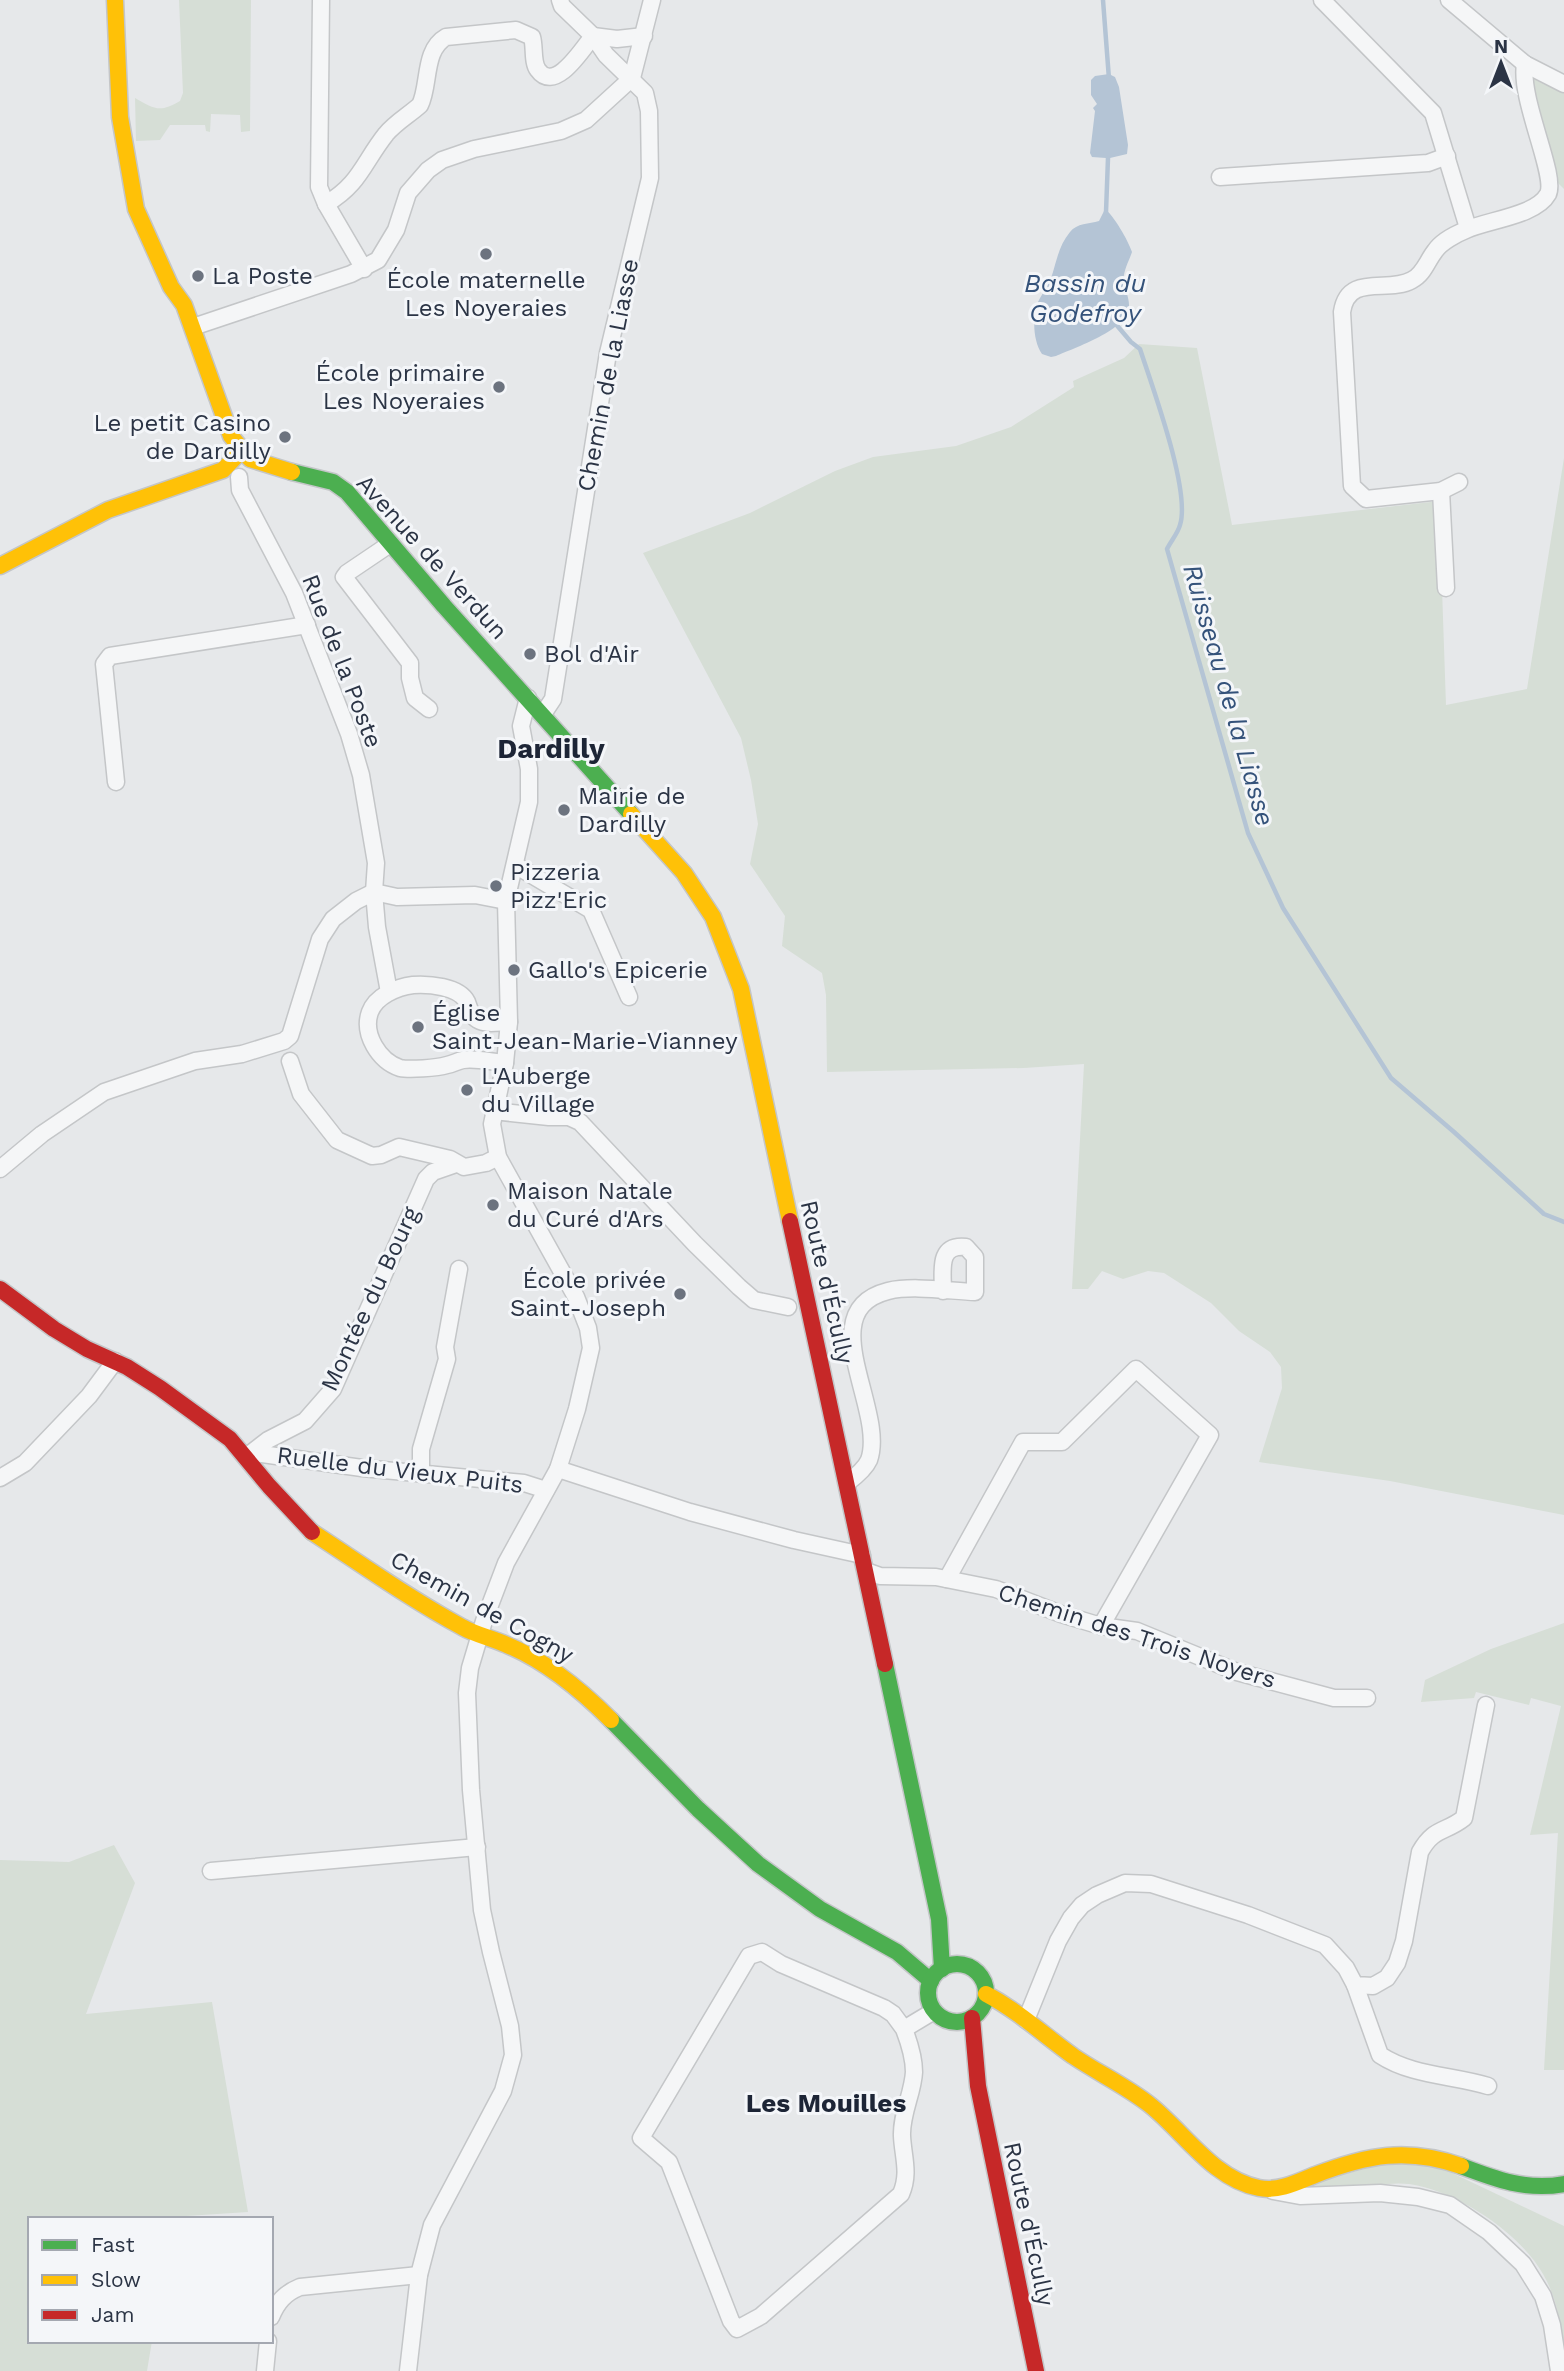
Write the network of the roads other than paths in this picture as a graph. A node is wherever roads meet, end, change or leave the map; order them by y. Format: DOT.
graph roads {
  1 [pos="116,0"];
  2 [pos="321,0"];
  3 [pos="560,0"];
  4 [pos="652,0"];
  5 [pos="1322,0"];
  6 [pos="1449,0"];
  7 [pos="593,36"];
  8 [pos="644,36"];
  9 [pos="1525,64"];
  10 [pos="632,78"];
  11 [pos="1564,84"];
  12 [pos="1447,156"];
  13 [pos="1220,177"];
  14 [pos="326,204"];
  15 [pos="1468,228"];
  16 [pos="364,269"];
  17 [pos="193,327"];
  18 [pos="246,455"];
  19 [pos="239,477"];
  20 [pos="1460,482"];
  21 [pos="158,491"];
  22 [pos="1441,491"];
  23 [pos="387,546"];
  24 [pos="0,566"];
  25 [pos="1446,588"];
  26 [pos="307,625"];
  27 [pos="528,698"];
  28 [pos="429,709"];
  29 [pos="543,714"];
  30 [pos="116,782"];
  31 [pos="515,865"];
  32 [pos="374,892"];
  33 [pos="506,901"];
  34 [pos="389,992"];
  35 [pos="629,997"];
  36 [pos="509,1022"];
  37 [pos="290,1061"];
  38 [pos="505,1063"];
  39 [pos="493,1111"];
  40 [pos="498,1157"];
  41 [pos="456,1164"];
  42 [pos="0,1169"];
  43 [pos="459,1269"];
  44 [pos="0,1289"];
  45 [pos="943,1291"];
  46 [pos="788,1307"];
  47 [pos="115,1361"];
  48 [pos="250,1455"];
  49 [pos="558,1469"];
  50 [pos="421,1474"];
  51 [pos="0,1478"];
  52 [pos="847,1483"];
  53 [pos="546,1489"];
  54 [pos="864,1563"];
  55 [pos="947,1579"];
  56 [pos="1101,1626"];
  57 [pos="481,1637"];
  58 [pos="1367,1698"];
  59 [pos="1486,1705"];
  60 [pos="477,1847"];
  61 [pos="211,1871"];
  62 [pos="939,1919"];
  63 [pos="960,1965"];
  64 [pos="936,1975"];
  65 [pos="1354,1985"];
  66 [pos="986,1994"];
  67 [pos="933,2011"];
  68 [pos="976,2015"];
  69 [pos="1024,2018"];
  70 [pos="951,2022"];
  71 [pos="904,2029"];
  72 [pos="978,2086"];
  73 [pos="1488,2087"];
  74 [pos="1564,2185"];
  75 [pos="1271,2190"];
  76 [pos="419,2275"];
  77 [pos="273,2313"];
  78 [pos="737,2329"];
  79 [pos="268,2343"];
  80 [pos="732,2345"];
  81 [pos="265,2371"];
  82 [pos="408,2371"];
  83 [pos="1036,2371"];
  84 [pos="1559,2371"];
  1 -- 17 [label="street"];
  2 -- 14 [label="street"];
  3 -- 7 [label="street, Chemin de la Liasse"];
  4 -- 8 [label="street"];
  5 -- 12 [label="street"];
  6 -- 9 [label="street"];
  7 -- 8 [label="street"];
  7 -- 10 [label="street, Chemin de la Liasse"];
  7 -- 14 [label="street"];
  8 -- 10 [label="street"];
  9 -- 11 [label="street"];
  9 -- 15 [label="street"];
  10 -- 16 [label="street"];
  10 -- 29 [label="street, Chemin de la Liasse"];
  12 -- 13 [label="street"];
  12 -- 15 [label="street"];
  14 -- 16 [label="street"];
  15 -- 22 [label="street"];
  16 -- 17 [label="street"];
  17 -- 18 [label="street"];
  18 -- 19 [label="street"];
  18 -- 21 [label="street"];
  18 -- 27 [label="street, Avenue de Verdun"];
  19 -- 21 [label="street"];
  19 -- 26 [label="street, Rue de la Poste"];
  20 -- 22 [label="street"];
  21 -- 24 [label="street"];
  22 -- 25 [label="street"];
  23 -- 28 [label="street"];
  26 -- 30 [label="street"];
  26 -- 32 [label="street, Rue de la Poste"];
  27 -- 29 [label="street, Avenue de Verdun"];
  27 -- 31 [label="street"];
  29 -- 52 [label="street, Route d'Écully"];
  31 -- 33 [label="street"];
  31 -- 35 [label="street"];
  32 -- 33 [label="street"];
  32 -- 34 [label="street, Rue de la Poste"];
  32 -- 42 [label="street"];
  33 -- 36 [label="street"];
  34 -- 36 [label="street"];
  34 -- 38 [label="street"];
  36 -- 38 [label="street"];
  37 -- 41 [label="street"];
  38 -- 39 [label="street"];
  39 -- 40 [label="street"];
  39 -- 46 [label="street"];
  40 -- 41 [label="street"];
  40 -- 49 [label="street"];
  41 -- 48 [label="street, Montée du Bourg"];
  43 -- 50 [label="street"];
  44 -- 47 [label="street, Chemin de Cogny"];
  45 -- 52 [label="street"];
  47 -- 48 [label="street, Chemin de Cogny"];
  47 -- 51 [label="street"];
  48 -- 50 [label="street, Ruelle du Vieux Puits"];
  48 -- 57 [label="street, Chemin de Cogny"];
  49 -- 53 [label="street"];
  49 -- 54 [label="street, Chemin des Trois Noyers"];
  50 -- 53 [label="street, Ruelle du Vieux Puits"];
  52 -- 54 [label="street, Route d'Écully"];
  53 -- 57 [label="street"];
  54 -- 55 [label="street, Chemin des Trois Noyers"];
  54 -- 62 [label="street, Route d'Écully"];
  55 -- 56 [label="street, Chemin des Trois Noyers"];
  55 -- 56 [label="street"];
  56 -- 58 [label="street, Chemin des Trois Noyers"];
  57 -- 60 [label="street"];
  57 -- 64 [label="street, Chemin de Cogny"];
  59 -- 65 [label="street"];
  60 -- 61 [label="street"];
  60 -- 76 [label="street"];
  62 -- 63 [label="street, Route d'Écully"];
  62 -- 64 [label="street, Route d'Écully"];
  63 -- 64 [label="street"];
  63 -- 66 [label="street"];
  64 -- 67 [label="street"];
  65 -- 69 [label="street"];
  65 -- 73 [label="street"];
  66 -- 68 [label="street"];
  66 -- 69 [label="street"];
  67 -- 70 [label="street"];
  67 -- 71 [label="street"];
  68 -- 69 [label="street"];
  68 -- 70 [label="street"];
  68 -- 72 [label="street, Route d'Écully"];
  69 -- 75 [label="street"];
  70 -- 72 [label="street, Route d'Écully"];
  71 -- 78 [label="street"];
  71 -- 78 [label="street"];
  72 -- 83 [label="street, Route d'Écully"];
  74 -- 75 [label="street"];
  75 -- 84 [label="street"];
  76 -- 77 [label="street"];
  76 -- 82 [label="street"];
  78 -- 80 [label="street"];
  79 -- 81 [label="street"];
}
